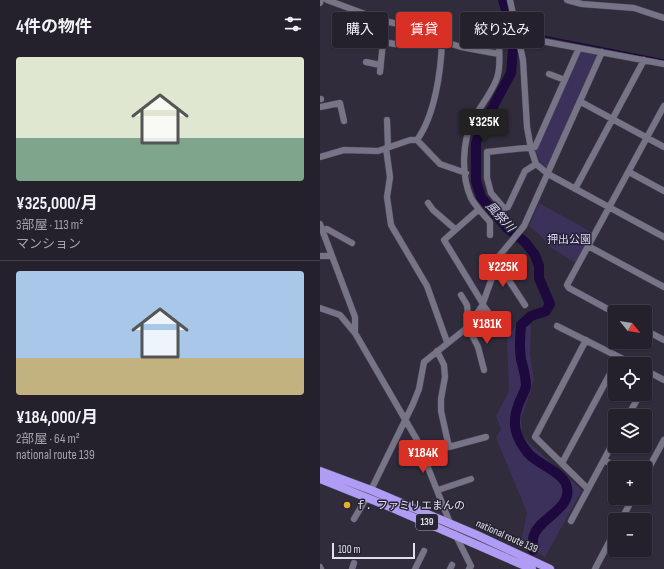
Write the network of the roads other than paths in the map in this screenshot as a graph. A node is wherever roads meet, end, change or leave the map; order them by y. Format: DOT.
graph roads {
  1 [pos="327,0"];
  2 [pos="510,0"];
  3 [pos="567,0"];
  4 [pos="360,12"];
  5 [pos="513,12"];
  6 [pos="664,18"];
  7 [pos="544,41"];
  8 [pos="452,44"];
  9 [pos="382,48"];
  10 [pos="442,48"];
  11 [pos="500,48"];
  12 [pos="521,48"];
  13 [pos="579,48"];
  14 [pos="602,52"];
  15 [pos="499,54"];
  16 [pos="644,60"];
  17 [pos="366,62"];
  18 [pos="664,64"];
  19 [pos="380,65"];
  20 [pos="380,72"];
  21 [pos="549,74"];
  22 [pos="565,80"];
  23 [pos="581,102"];
  24 [pos="664,106"];
  25 [pos="320,107"];
  26 [pos="387,120"];
  27 [pos="613,120"];
  28 [pos="344,121"];
  29 [pos="647,138"];
  30 [pos="417,140"];
  31 [pos="664,147"];
  32 [pos="387,148"];
  33 [pos="531,149"];
  34 [pos="320,157"];
  35 [pos="536,164"];
  36 [pos="629,172"];
  37 [pos="466,173"];
  38 [pos="548,174"];
  39 [pos="575,189"];
  40 [pos="664,190"];
  41 [pos="428,203"];
  42 [pos="609,207"];
  43 [pos="478,210"];
  44 [pos="321,227"];
  45 [pos="455,229"];
  46 [pos="490,235"];
  47 [pos="664,237"];
  48 [pos="323,238"];
  49 [pos="352,243"];
  50 [pos="588,246"];
  51 [pos="320,256"];
  52 [pos="332,256"];
  53 [pos="497,262"];
  54 [pos="664,287"];
  55 [pos="461,295"];
  56 [pos="483,305"];
  57 [pos="525,305"];
  58 [pos="320,308"];
  59 [pos="608,309"];
  60 [pos="497,324"];
  61 [pos="469,326"];
  62 [pos="557,326"];
  63 [pos="355,333"];
  64 [pos="652,334"];
  65 [pos="586,340"];
  66 [pos="664,340"];
  67 [pos="447,342"];
  68 [pos="437,351"];
  69 [pos="619,356"];
  70 [pos="484,370"];
  71 [pos="652,374"];
  72 [pos="664,380"];
  73 [pos="406,420"];
  74 [pos="486,437"];
  75 [pos="664,440"];
  76 [pos="608,452"];
  77 [pos="604,460"];
  78 [pos="608,462"];
  79 [pos="652,462"];
  80 [pos="562,463"];
  81 [pos="320,471"];
  82 [pos="320,479"];
  83 [pos="471,479"];
  84 [pos="588,489"];
  85 [pos="438,490"];
  86 [pos="369,493"];
  87 [pos="354,519"];
  88 [pos="571,521"];
  89 [pos="450,523"];
  90 [pos="455,534"];
  91 [pos="608,544"];
  92 [pos="424,551"];
  93 [pos="471,568"];
  94 [pos="415,569"];
  95 [pos="532,569"];
  96 [pos="550,569"];
  97 [pos="595,569"];
  1 -- 4 [label="street"];
  2 -- 5 [label="street"];
  3 -- 6 [label="street"];
  7 -- 13 [label="street"];
  8 -- 15 [label="street"];
  9 -- 19 [label="street"];
  10 -- 30 [label="street"];
  11 -- 15 [label="street"];
  12 -- 33 [label="street"];
  13 -- 14 [label="street"];
  13 -- 22 [label="street"];
  14 -- 16 [label="street"];
  14 -- 23 [label="street"];
  15 -- 37 [label="street"];
  16 -- 18 [label="street"];
  16 -- 27 [label="street"];
  17 -- 19 [label="street"];
  19 -- 20 [label="street"];
  21 -- 22 [label="street"];
  22 -- 33 [label="street"];
  23 -- 27 [label="street"];
  23 -- 38 [label="street"];
  24 -- 29 [label="street"];
  25 -- 28 [label="street"];
  26 -- 32 [label="street"];
  27 -- 29 [label="street"];
  27 -- 39 [label="street"];
  29 -- 31 [label="street"];
  29 -- 36 [label="street"];
  30 -- 32 [label="street"];
  30 -- 37 [label="street"];
  32 -- 34 [label="street"];
  32 -- 67 [label="street"];
  33 -- 35 [label="street"];
  33 -- 35 [label="street"];
  35 -- 38 [label="street"];
  36 -- 40 [label="street"];
  36 -- 42 [label="street"];
  37 -- 43 [label="street"];
  38 -- 39 [label="street"];
  38 -- 53 [label="street"];
  39 -- 42 [label="street"];
  41 -- 45 [label="street"];
  42 -- 47 [label="street"];
  42 -- 50 [label="street"];
  43 -- 45 [label="street"];
  43 -- 46 [label="street"];
  44 -- 48 [label="street"];
  44 -- 49 [label="street"];
  45 -- 56 [label="street"];
  48 -- 52 [label="street"];
  50 -- 54 [label="street"];
  50 -- 59 [label="street"];
  51 -- 52 [label="street"];
  52 -- 63 [label="street"];
  53 -- 56 [label="street"];
  53 -- 57 [label="street"];
  55 -- 61 [label="street"];
  56 -- 60 [label="street"];
  56 -- 61 [label="street"];
  58 -- 63 [label="street"];
  61 -- 67 [label="street"];
  61 -- 70 [label="street"];
  62 -- 65 [label="street"];
  63 -- 73 [label="street"];
  64 -- 66 [label="street"];
  65 -- 69 [label="street"];
  65 -- 80 [label="street"];
  67 -- 68 [label="street"];
  68 -- 73 [label="street"];
  68 -- 74 [label="street"];
  69 -- 80 [label="street"];
  71 -- 72 [label="street"];
  73 -- 85 [label="street"];
  73 -- 86 [label="street"];
  75 -- 79 [label="street"];
  76 -- 77 [label="street"];
  77 -- 78 [label="street"];
  77 -- 84 [label="street"];
  80 -- 84 [label="street"];
  81 -- 86 [label="highway, national route 139 / 139"];
  82 -- 86 [label="highway, national route 139 / 139"];
  83 -- 85 [label="street"];
  84 -- 88 [label="street"];
  85 -- 89 [label="street"];
  86 -- 87 [label="street"];
  86 -- 89 [label="highway, national route 139 / 139"];
  86 -- 90 [label="highway, national route 139 / 139"];
  89 -- 96 [label="highway, national route 139 / 139"];
  90 -- 93 [label="street"];
  90 -- 95 [label="highway, national route 139 / 139"];
  91 -- 97 [label="street"];
  92 -- 94 [label="street"];
}
